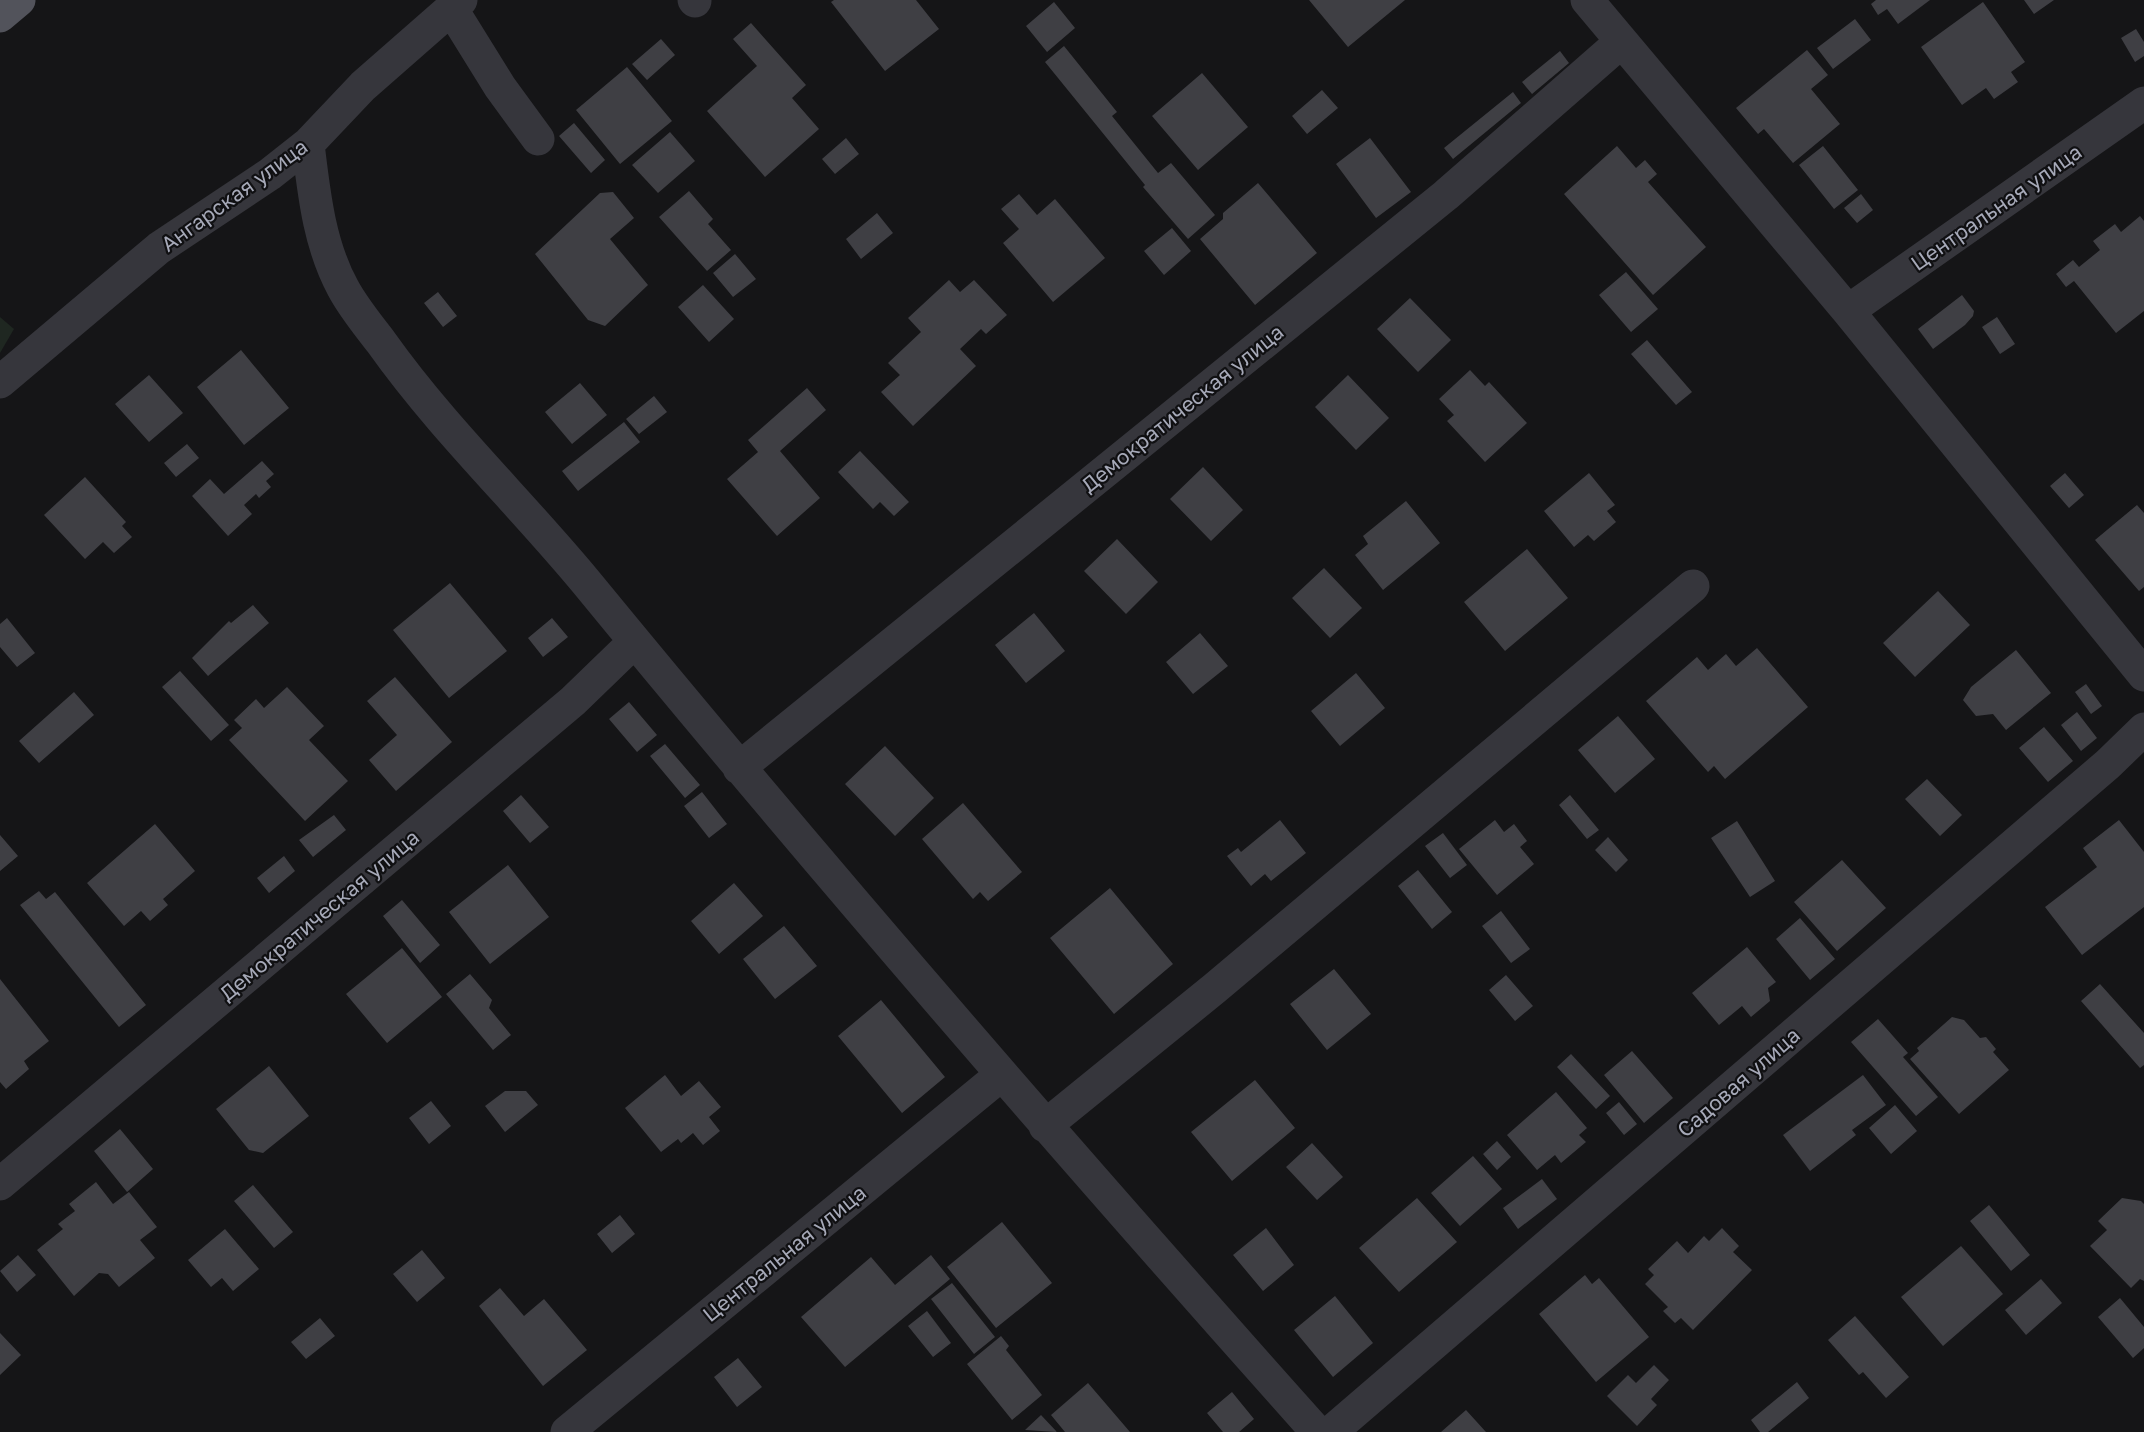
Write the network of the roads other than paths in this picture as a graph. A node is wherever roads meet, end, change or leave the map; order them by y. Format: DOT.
graph roads {
  1 [pos="19,0"];
  2 [pos="1587,0"];
  3 [pos="456,4"];
  4 [pos="0,16"];
  5 [pos="1621,42"];
  6 [pos="2144,103"];
  7 [pos="538,139"];
  8 [pos="308,144"];
  9 [pos="1848,311"];
  10 [pos="0,382"];
  11 [pos="1693,586"];
  12 [pos="634,642"];
  13 [pos="2144,675"];
  14 [pos="2144,729"];
  15 [pos="739,768"];
  16 [pos="1001,1075"];
  17 [pos="1045,1126"];
  18 [pos="0,1184"];
  19 [pos="567,1432"];
  20 [pos="1317,1432"];
  21 [pos="1331,1432"];
  1 -- 4 [label="main road"];
  2 -- 5 [label="street"];
  3 -- 7 [label="street"];
  3 -- 8 [label="street, Ангарская улица"];
  5 -- 9 [label="street"];
  5 -- 15 [label="street, Демократическая улица"];
  6 -- 9 [label="street, Центральная улица"];
  8 -- 10 [label="street, Ангарская улица"];
  8 -- 12 [label="street"];
  9 -- 13 [label="street"];
  11 -- 17 [label="street"];
  12 -- 15 [label="street"];
  12 -- 18 [label="street, Демократическая улица"];
  14 -- 21 [label="street, Садовая улица"];
  15 -- 16 [label="street"];
  16 -- 17 [label="street"];
  16 -- 19 [label="street, Центральная улица"];
  17 -- 20 [label="street"];
}
